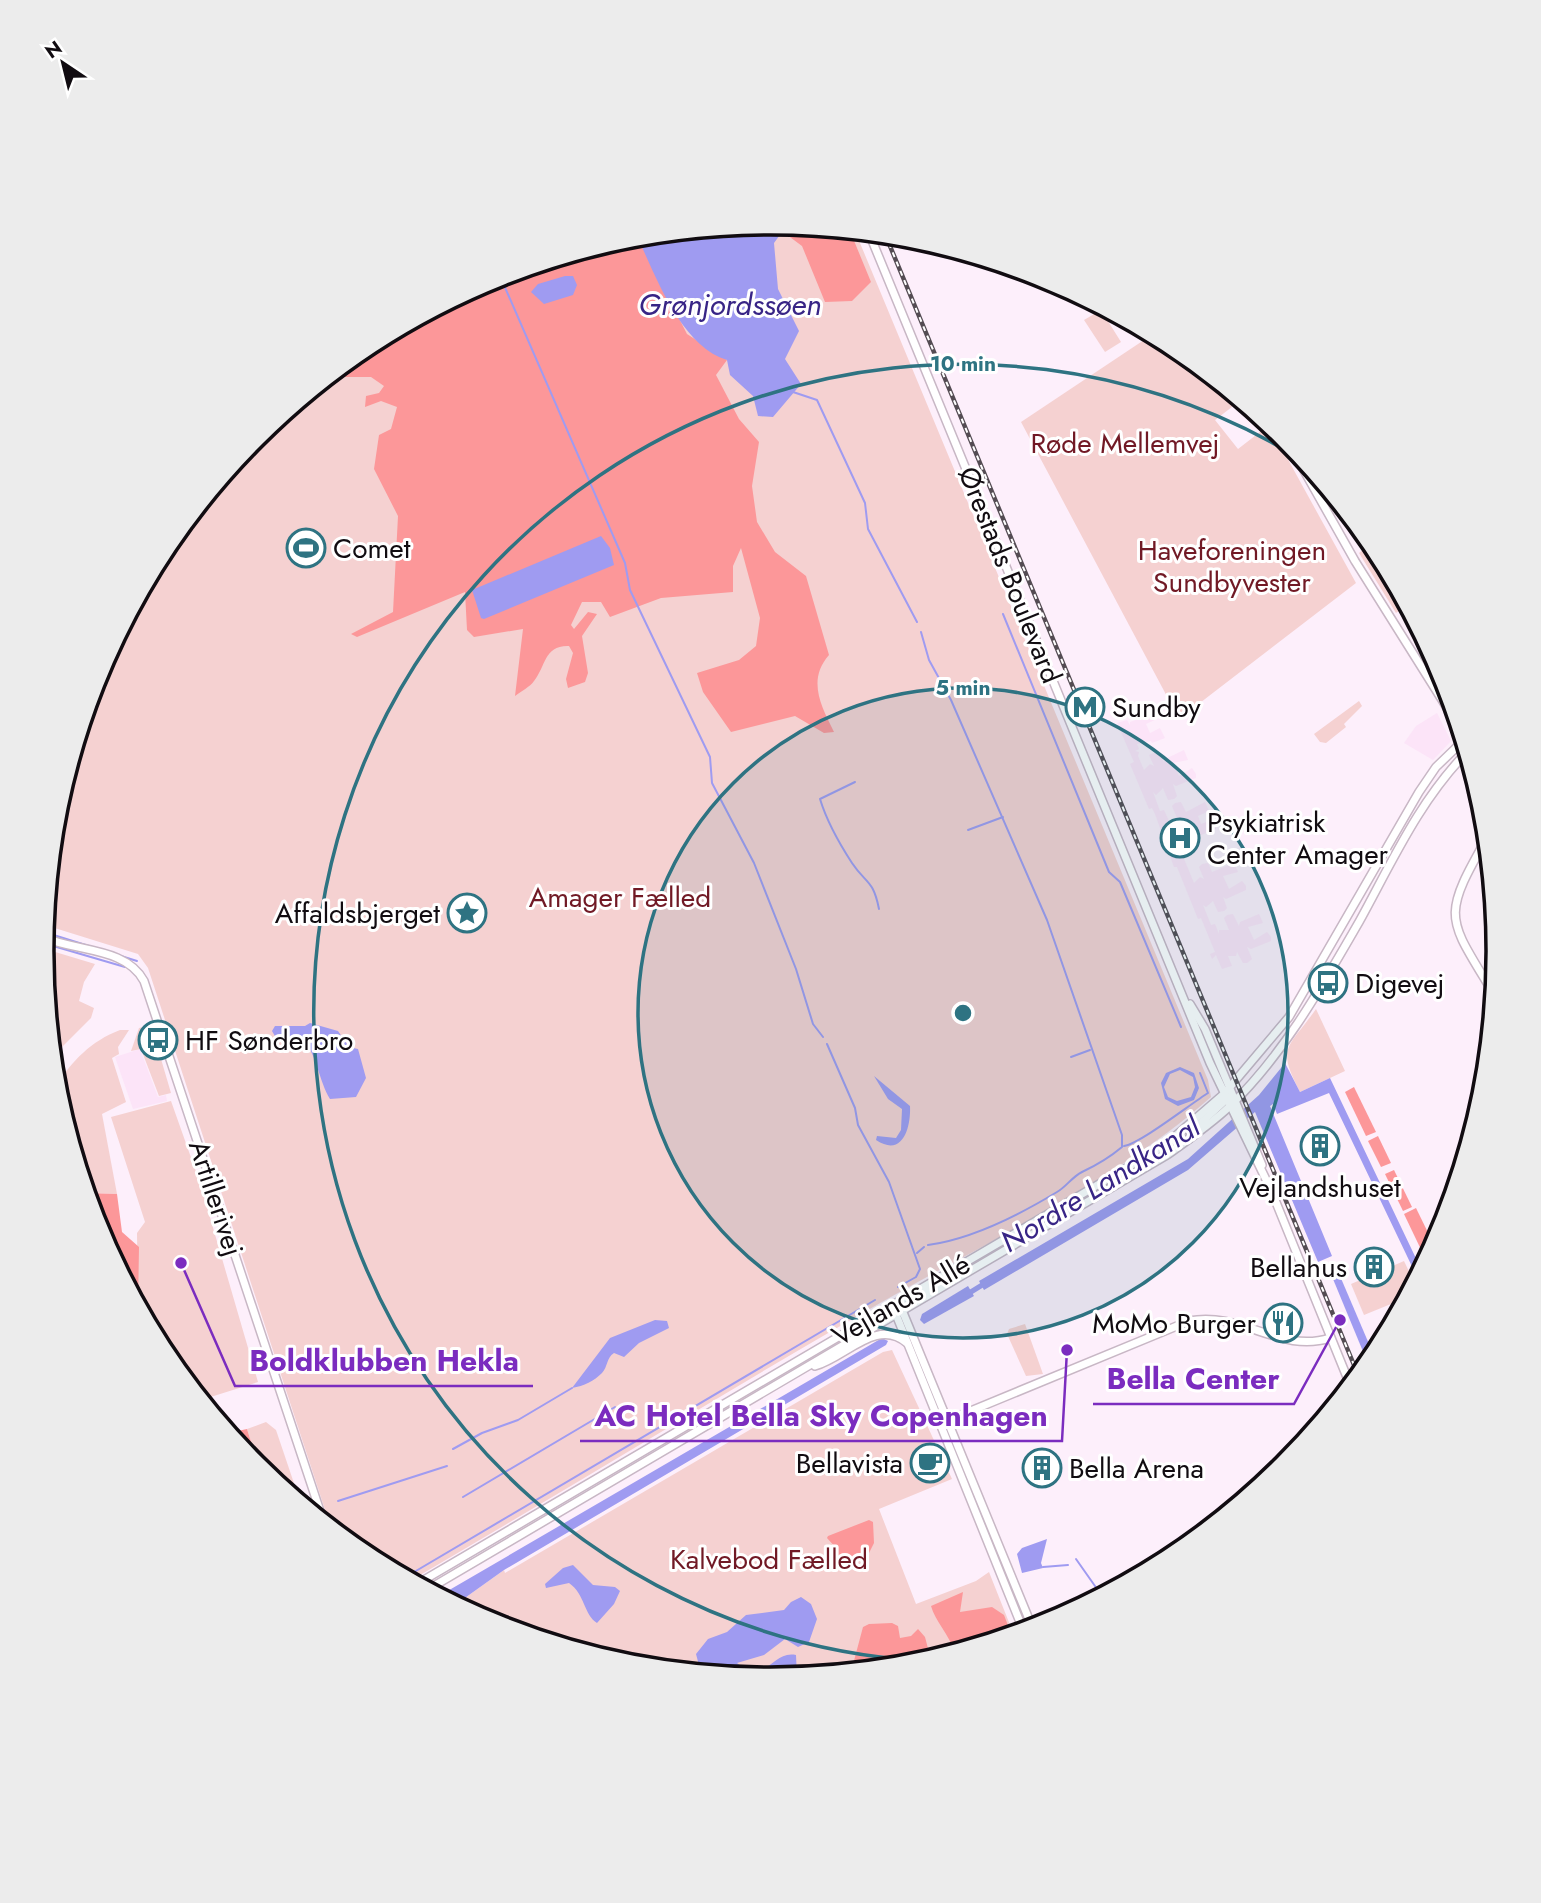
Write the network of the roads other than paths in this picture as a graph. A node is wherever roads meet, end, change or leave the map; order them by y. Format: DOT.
graph roads {
  1 [pos="873,243"];
  2 [pos="1308,478"];
  3 [pos="1439,695"];
  4 [pos="1457,747"];
  5 [pos="1460,760"];
  6 [pos="1480,851"];
  7 [pos="54,940"];
  8 [pos="1486,981"];
  9 [pos="1230,1097"];
  10 [pos="898,1308"];
  11 [pos="1330,1338"];
  12 [pos="908,1343"];
  13 [pos="804,1369"];
  14 [pos="1347,1377"];
  15 [pos="948,1420"];
  16 [pos="939,1424"];
  17 [pos="319,1508"];
  18 [pos="425,1579"];
  19 [pos="436,1585"];
  20 [pos="1029,1619"];
  21 [pos="1020,1623"];
  1 -- 9 [label="street, Ørestads Boulevard"];
  2 -- 3 [label="street"];
  4 -- 9 [label="street"];
  5 -- 9 [label="street, Vejlands Allé"];
  6 -- 8 [label="street"];
  7 -- 17 [label="street, Artillerivej"];
  9 -- 10 [label="street, Vejlands Allé"];
  9 -- 10 [label="street, Vejlands Allé"];
  9 -- 11 [label="street, Ørestads Boulevard"];
  10 -- 12 [label="street"];
  10 -- 13 [label="street, Vejlands Allé"];
  10 -- 15 [label="street"];
  10 -- 18 [label="street, Vejlands Allé"];
  11 -- 14 [label="street, Ørestads Boulevard"];
  11 -- 15 [label="street"];
  12 -- 13 [label="street, Vejlands Allé"];
  12 -- 16 [label="street"];
  13 -- 19 [label="street, Vejlands Allé"];
  15 -- 16 [label="street"];
  15 -- 20 [label="street"];
  16 -- 21 [label="street"];
}
